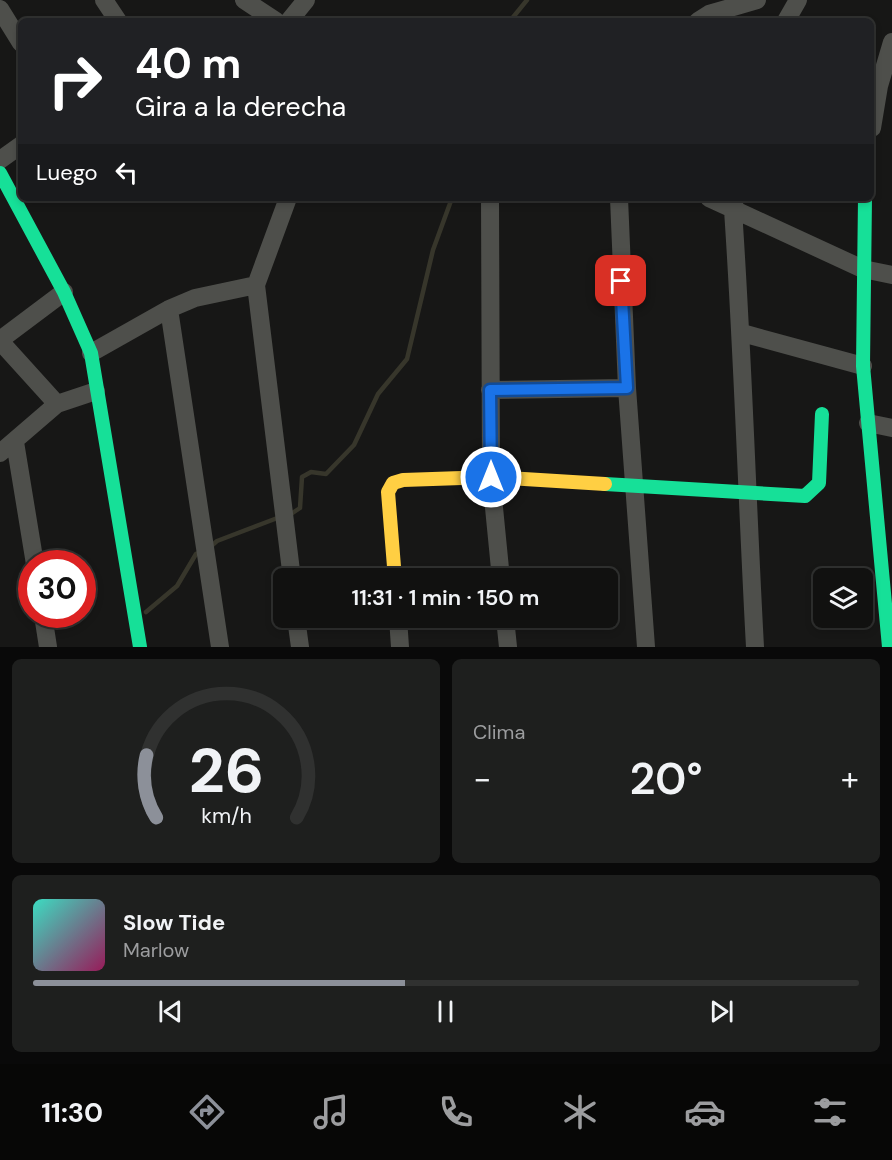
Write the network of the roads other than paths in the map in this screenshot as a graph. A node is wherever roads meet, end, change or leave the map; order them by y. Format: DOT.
graph roads {
  1 [pos="104,0"];
  2 [pos="244,0"];
  3 [pos="306,0"];
  4 [pos="757,0"];
  5 [pos="798,0"];
  6 [pos="0,9"];
  7 [pos="116,18"];
  8 [pos="271,18"];
  9 [pos="291,18"];
  10 [pos="703,18"];
  11 [pos="788,18"];
  12 [pos="18,38"];
  13 [pos="892,42"];
  14 [pos="874,116"];
  15 [pos="18,147"];
  16 [pos="0,160"];
  17 [pos="0,173"];
  18 [pos="287,201"];
  19 [pos="490,201"];
  20 [pos="619,201"];
  21 [pos="865,201"];
  22 [pos="734,204"];
  23 [pos="862,269"];
  24 [pos="892,275"];
  25 [pos="256,285"];
  26 [pos="64,292"];
  27 [pos="169,309"];
  28 [pos="742,333"];
  29 [pos="0,341"];
  30 [pos="91,353"];
  31 [pos="863,366"];
  32 [pos="627,388"];
  33 [pos="490,390"];
  34 [pos="96,391"];
  35 [pos="57,404"];
  36 [pos="822,414"];
  37 [pos="868,423"];
  38 [pos="892,428"];
  39 [pos="15,442"];
  40 [pos="0,453"];
  41 [pos="491,477"];
  42 [pos="636,487"];
  43 [pos="746,494"];
  44 [pos="32,550"];
  45 [pos="291,568"];
  46 [pos="394,568"];
  47 [pos="500,568"];
  48 [pos="890,614"];
  49 [pos="45,628"];
  50 [pos="297,628"];
  51 [pos="399,628"];
  52 [pos="506,628"];
  53 [pos="48,647"];
  54 [pos="140,647"];
  55 [pos="220,647"];
  56 [pos="300,647"];
  57 [pos="400,647"];
  58 [pos="507,647"];
  59 [pos="646,647"];
  60 [pos="755,647"];
  61 [pos="890,647"];
  1 -- 7 [label="street"];
  2 -- 8 [label="street"];
  3 -- 9 [label="street"];
  4 -- 10 [label="street"];
  5 -- 11 [label="street"];
  6 -- 12 [label="street"];
  13 -- 14 [label="street"];
  15 -- 16 [label="street"];
  17 -- 26 [label="street"];
  18 -- 25 [label="street"];
  19 -- 33 [label="street"];
  20 -- 32 [label="street"];
  21 -- 23 [label="street"];
  22 -- 23 [label="street"];
  22 -- 28 [label="street"];
  23 -- 24 [label="street"];
  23 -- 31 [label="street"];
  25 -- 27 [label="street"];
  25 -- 45 [label="street"];
  26 -- 29 [label="street"];
  26 -- 30 [label="street"];
  27 -- 30 [label="street"];
  27 -- 55 [label="street"];
  28 -- 31 [label="street"];
  28 -- 43 [label="street"];
  29 -- 35 [label="street"];
  30 -- 34 [label="street"];
  31 -- 37 [label="street"];
  32 -- 33 [label="street"];
  32 -- 42 [label="street"];
  33 -- 41 [label="street"];
  34 -- 35 [label="street"];
  34 -- 54 [label="street"];
  35 -- 39 [label="street"];
  36 -- 43 [label="street"];
  37 -- 38 [label="street"];
  37 -- 48 [label="street"];
  39 -- 40 [label="street"];
  39 -- 44 [label="street"];
  41 -- 42 [label="street"];
  41 -- 46 [label="street"];
  41 -- 47 [label="street"];
  42 -- 43 [label="street"];
  42 -- 59 [label="street"];
  43 -- 60 [label="street"];
  48 -- 61 [label="street"];
  49 -- 53 [label="street"];
  50 -- 56 [label="street"];
  51 -- 57 [label="street"];
  52 -- 58 [label="street"];
}
